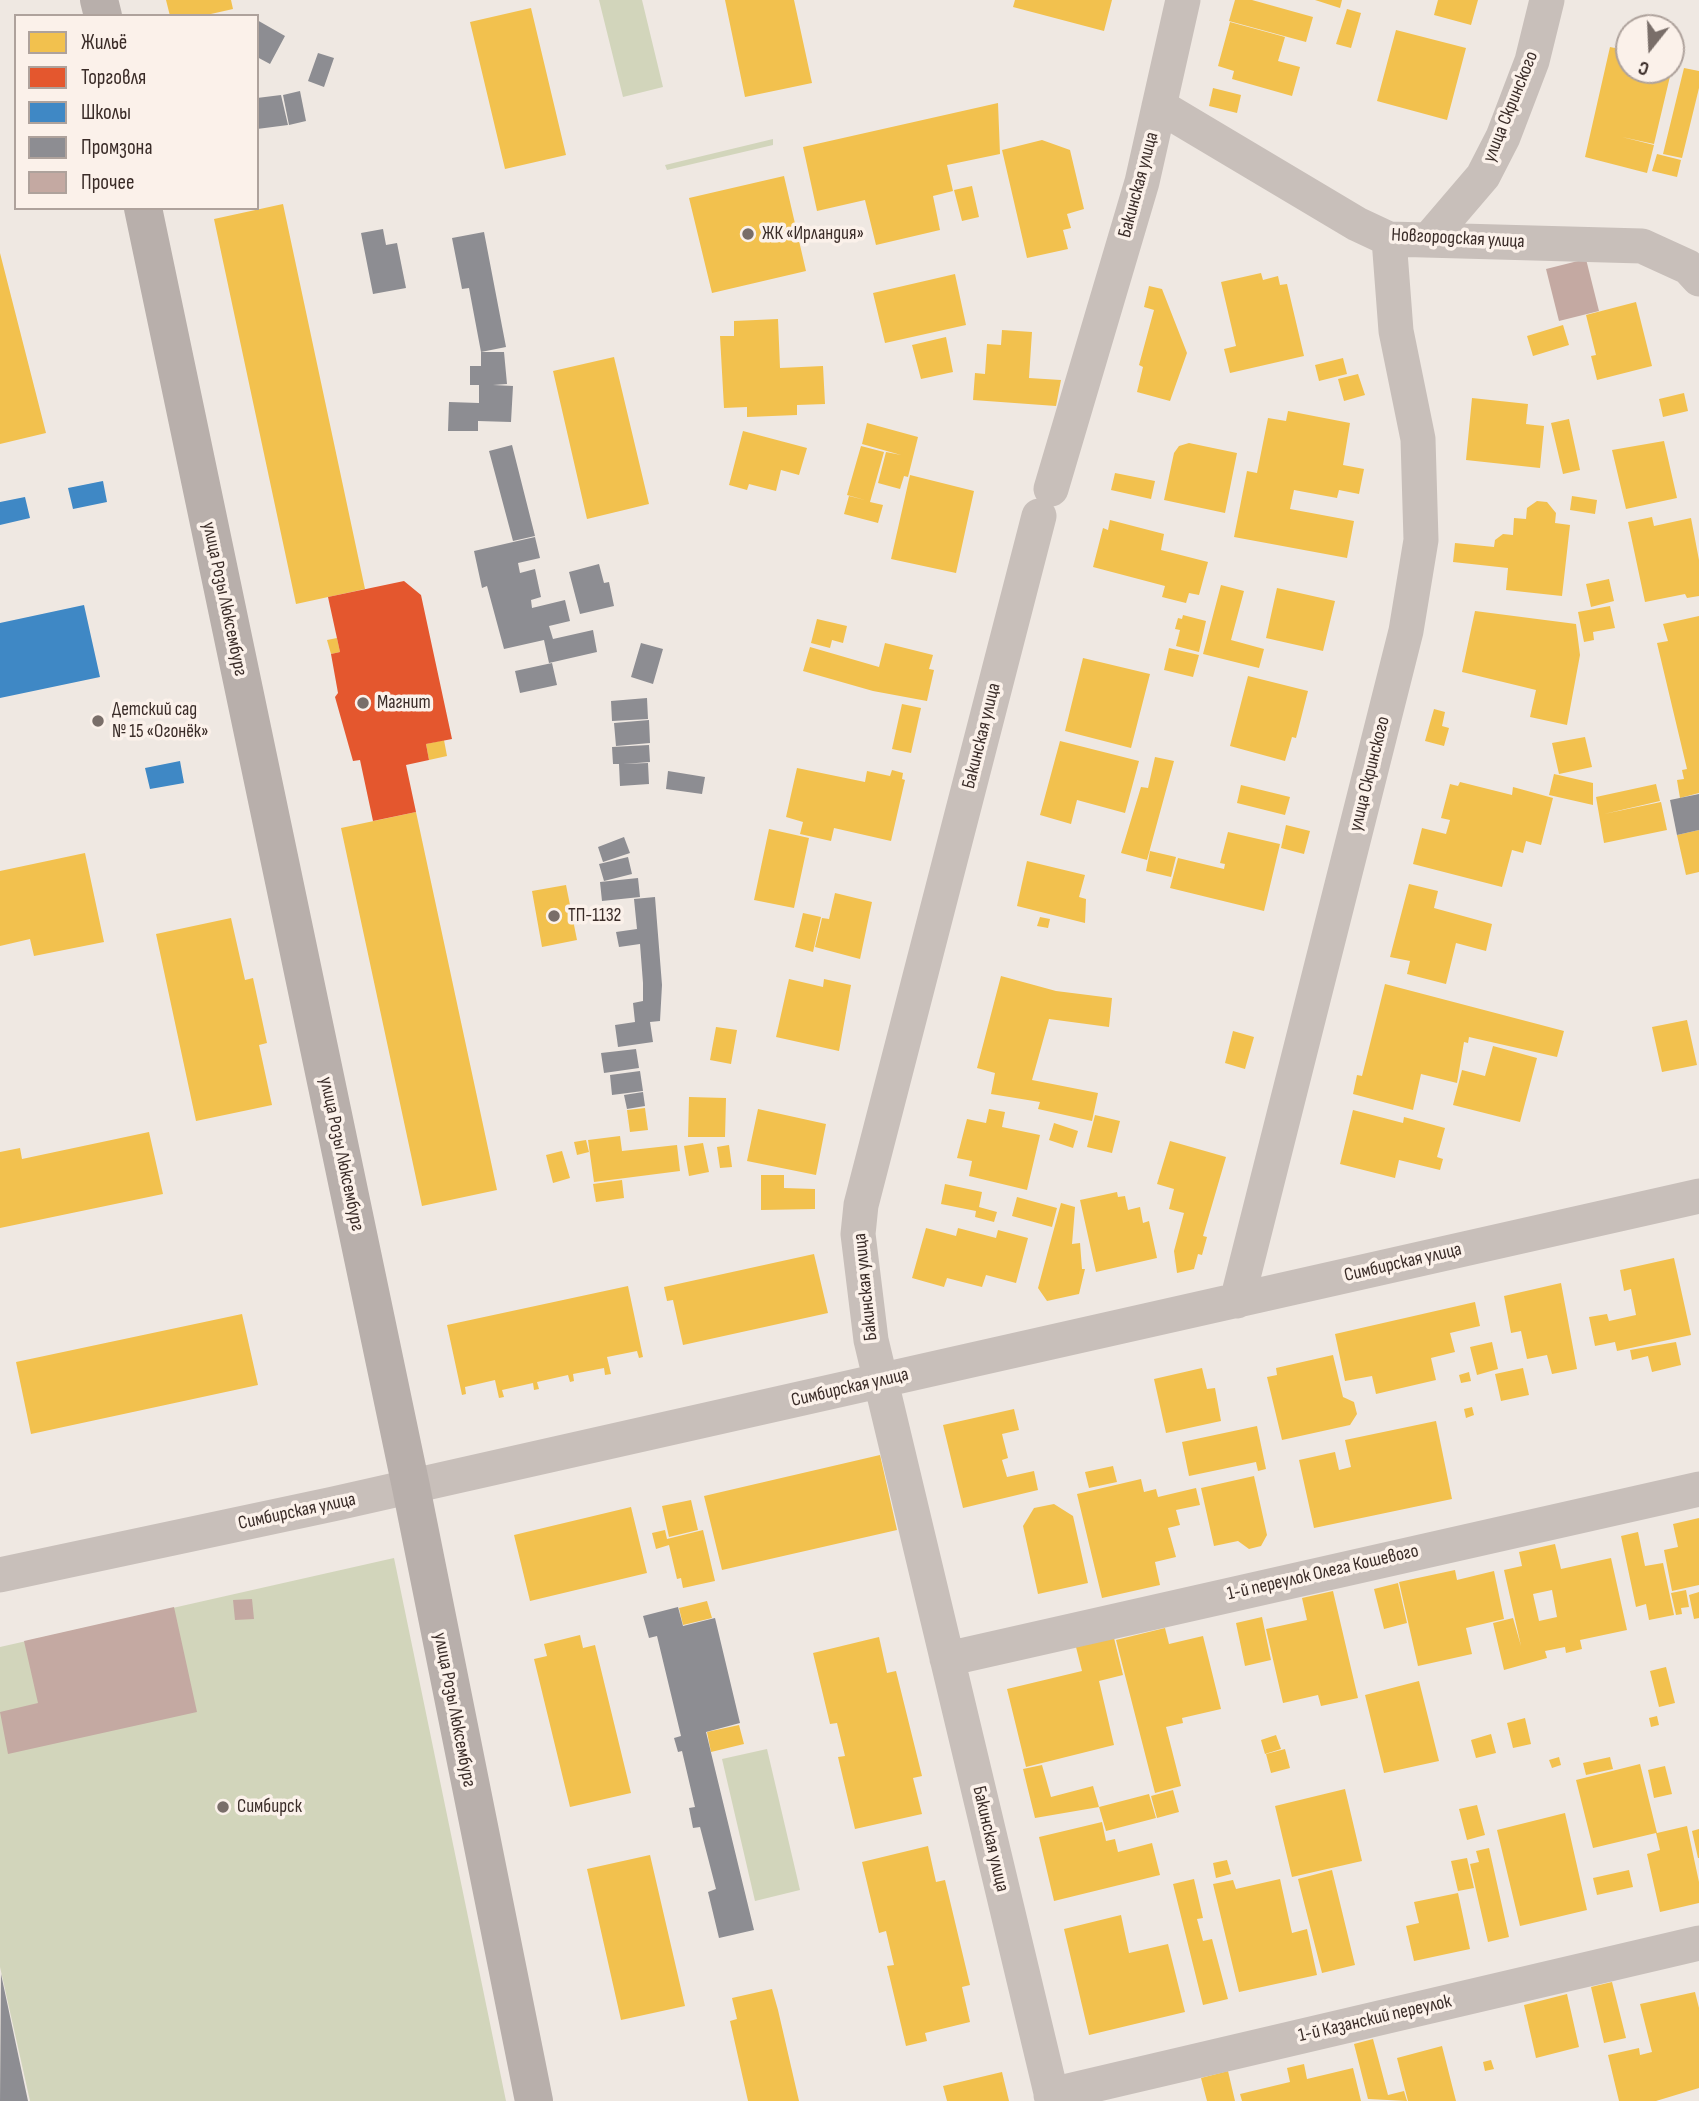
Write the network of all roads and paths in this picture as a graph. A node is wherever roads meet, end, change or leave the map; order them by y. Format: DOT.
graph roads {
  1 [pos="1183,0"];
  2 [pos="1547,0"];
  3 [pos="1159,106"];
  4 [pos="143,210"];
  5 [pos="1430,238"];
  6 [pos="1389,239"];
  7 [pos="1699,278"];
  8 [pos="1699,1196"];
  9 [pos="1237,1301"];
  10 [pos="881,1381"];
  11 [pos="411,1487"];
  12 [pos="1699,1489"];
  13 [pos="0,1575"];
  14 [pos="947,1659"];
  15 [pos="1699,1943"];
  16 [pos="1052,2098"];
  17 [pos="534,2101"];
  1 -- 3 [label="street, Бакинская улица"];
  2 -- 5 [label="street, улица Скринского"];
  3 -- 6 [label="street, Новгородская улица"];
  3 -- 10 [label="street, Бакинская улица"];
  4 -- 11 [label="main road, улица Розы Люксембург"];
  5 -- 6 [label="street, Новгородская улица"];
  5 -- 7 [label="street, Новгородская улица"];
  6 -- 9 [label="street, улица Скринского"];
  8 -- 9 [label="street, Симбирская улица"];
  9 -- 10 [label="street, Симбирская улица"];
  10 -- 11 [label="street, Симбирская улица"];
  10 -- 14 [label="street, Бакинская улица"];
  11 -- 13 [label="street, Симбирская улица"];
  11 -- 17 [label="main road, улица Розы Люксембург"];
  12 -- 14 [label="street, 1-й переулок Олега Кошевого"];
  14 -- 16 [label="street, Бакинская улица"];
  15 -- 16 [label="street, 1-й Казанский переулок"];
}
